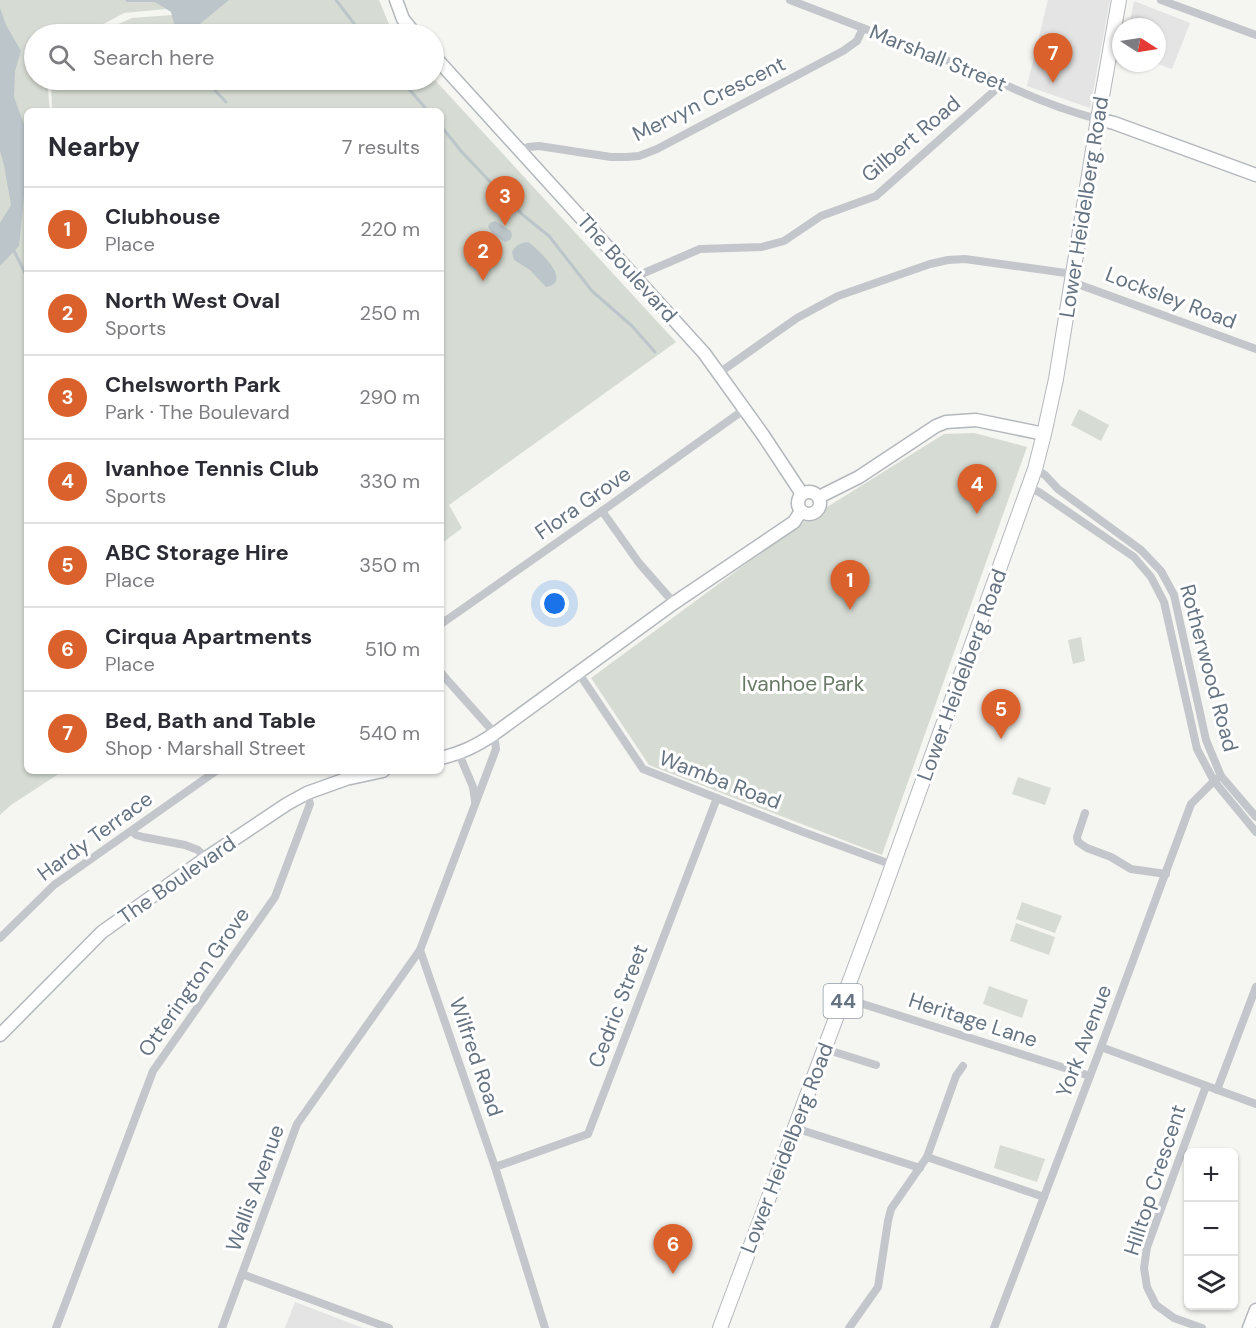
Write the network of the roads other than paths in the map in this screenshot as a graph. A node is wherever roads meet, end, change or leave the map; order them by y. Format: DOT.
graph roads {
  1 [pos="396,0"];
  2 [pos="790,0"];
  3 [pos="1119,0"];
  4 [pos="1165,1"];
  5 [pos="408,24"];
  6 [pos="863,28"];
  7 [pos="1256,35"];
  8 [pos="444,67"];
  9 [pos="1002,84"];
  10 [pos="1098,119"];
  11 [pos="521,152"];
  12 [pos="1256,175"];
  13 [pos="636,278"];
  14 [pos="1072,278"];
  15 [pos="1256,349"];
  16 [pos="719,373"];
  17 [pos="745,409"];
  18 [pos="1044,434"];
  19 [pos="1035,469"];
  20 [pos="1029,488"];
  21 [pos="802,494"];
  22 [pos="819,497"];
  23 [pos="801,511"];
  24 [pos="602,512"];
  25 [pos="674,603"];
  26 [pos="444,622"];
  27 [pos="578,672"];
  28 [pos="444,676"];
  29 [pos="494,734"];
  30 [pos="459,754"];
  31 [pos="444,757"];
  32 [pos="212,774"];
  33 [pos="369,774"];
  34 [pos="1217,778"];
  35 [pos="307,793"];
  36 [pos="717,798"];
  37 [pos="475,801"];
  38 [pos="1085,813"];
  39 [pos="1256,818"];
  40 [pos="132,831"];
  41 [pos="1256,832"];
  42 [pos="206,858"];
  43 [pos="893,865"];
  44 [pos="1166,873"];
  45 [pos="0,938"];
  46 [pos="420,950"];
  47 [pos="1256,987"];
  48 [pos="844,998"];
  49 [pos="0,1035"];
  50 [pos="1101,1047"];
  51 [pos="825,1049"];
  52 [pos="876,1065"];
  53 [pos="963,1066"];
  54 [pos="1090,1076"];
  55 [pos="1206,1086"];
  56 [pos="1217,1090"];
  57 [pos="1256,1104"];
  58 [pos="795,1128"];
  59 [pos="927,1157"];
  60 [pos="495,1167"];
  61 [pos="920,1168"];
  62 [pos="1044,1197"];
  63 [pos="242,1274"];
  64 [pos="1256,1310"];
  65 [pos="56,1328"];
  66 [pos="222,1328"];
  67 [pos="389,1328"];
  68 [pos="545,1328"];
  69 [pos="720,1328"];
  70 [pos="849,1328"];
  71 [pos="994,1328"];
  72 [pos="1202,1328"];
  73 [pos="1249,1328"];
  1 -- 5 [label="street"];
  2 -- 6 [label="street, Marshall Street"];
  3 -- 10 [label="main road, Lower Heidelberg Road / 44"];
  4 -- 7 [label="street"];
  6 -- 9 [label="street, Marshall Street"];
  6 -- 11 [label="street, Mervyn Crescent"];
  8 -- 11 [label="street, The Boulevard"];
  9 -- 10 [label="street, Marshall Street"];
  9 -- 13 [label="street, Gilbert Road"];
  10 -- 12 [label="street, Marshall Street"];
  10 -- 14 [label="main road, Lower Heidelberg Road / 44"];
  11 -- 13 [label="street, The Boulevard"];
  13 -- 16 [label="street, The Boulevard"];
  14 -- 15 [label="street, Locksley Road"];
  14 -- 16 [label="street, Locksley Road"];
  14 -- 18 [label="main road, Lower Heidelberg Road / 44"];
  16 -- 17 [label="street, The Boulevard"];
  17 -- 21 [label="street, The Boulevard"];
  17 -- 24 [label="street, Flora Grove"];
  18 -- 19 [label="main road, Lower Heidelberg Road / 44"];
  18 -- 22 [label="street"];
  19 -- 20 [label="main road, Lower Heidelberg Road / 44"];
  19 -- 34 [label="street, Rotherwood Road"];
  20 -- 34 [label="street, Rotherwood Road"];
  20 -- 43 [label="main road, Lower Heidelberg Road / 44"];
  21 -- 22 [label="street"];
  21 -- 23 [label="street"];
  22 -- 23 [label="street"];
  23 -- 25 [label="street"];
  24 -- 25 [label="street"];
  24 -- 26 [label="street, Flora Grove"];
  25 -- 27 [label="street"];
  27 -- 29 [label="street"];
  27 -- 36 [label="street, Wamba Road"];
  28 -- 29 [label="street"];
  29 -- 30 [label="street"];
  29 -- 37 [label="street"];
  30 -- 31 [label="street"];
  30 -- 37 [label="street"];
  32 -- 40 [label="street, Hardy Terrace"];
  33 -- 35 [label="street, The Boulevard"];
  34 -- 39 [label="street, Rotherwood Road"];
  34 -- 41 [label="street, Rotherwood Road"];
  34 -- 44 [label="street, York Avenue"];
  35 -- 42 [label="street, The Boulevard"];
  35 -- 65 [label="street, Otterington Grove"];
  36 -- 43 [label="street, Wamba Road"];
  36 -- 60 [label="street, Cedric Street"];
  37 -- 46 [label="street"];
  38 -- 44 [label="street"];
  40 -- 42 [label="street"];
  40 -- 45 [label="street, Hardy Terrace"];
  42 -- 49 [label="street, The Boulevard"];
  43 -- 48 [label="main road, Lower Heidelberg Road / 44"];
  44 -- 50 [label="street, York Avenue"];
  46 -- 60 [label="street, Wilfred Road"];
  46 -- 63 [label="street, Wallis Avenue"];
  47 -- 56 [label="street"];
  48 -- 51 [label="main road, Lower Heidelberg Road / 44"];
  48 -- 54 [label="street, Heritage Lane"];
  50 -- 54 [label="street, York Avenue"];
  50 -- 55 [label="street"];
  51 -- 52 [label="street"];
  51 -- 58 [label="main road, Lower Heidelberg Road / 44"];
  53 -- 59 [label="street"];
  54 -- 62 [label="street, York Avenue"];
  55 -- 56 [label="street"];
  55 -- 72 [label="street, Hilltop Crescent"];
  56 -- 57 [label="street"];
  58 -- 61 [label="street"];
  58 -- 69 [label="main road, Lower Heidelberg Road / 44"];
  59 -- 61 [label="street"];
  59 -- 62 [label="street"];
  60 -- 68 [label="street, Wilfred Road"];
  61 -- 70 [label="street"];
  62 -- 71 [label="street, York Avenue"];
  63 -- 66 [label="street, Wallis Avenue"];
  63 -- 67 [label="street"];
  64 -- 73 [label="street"];
}
